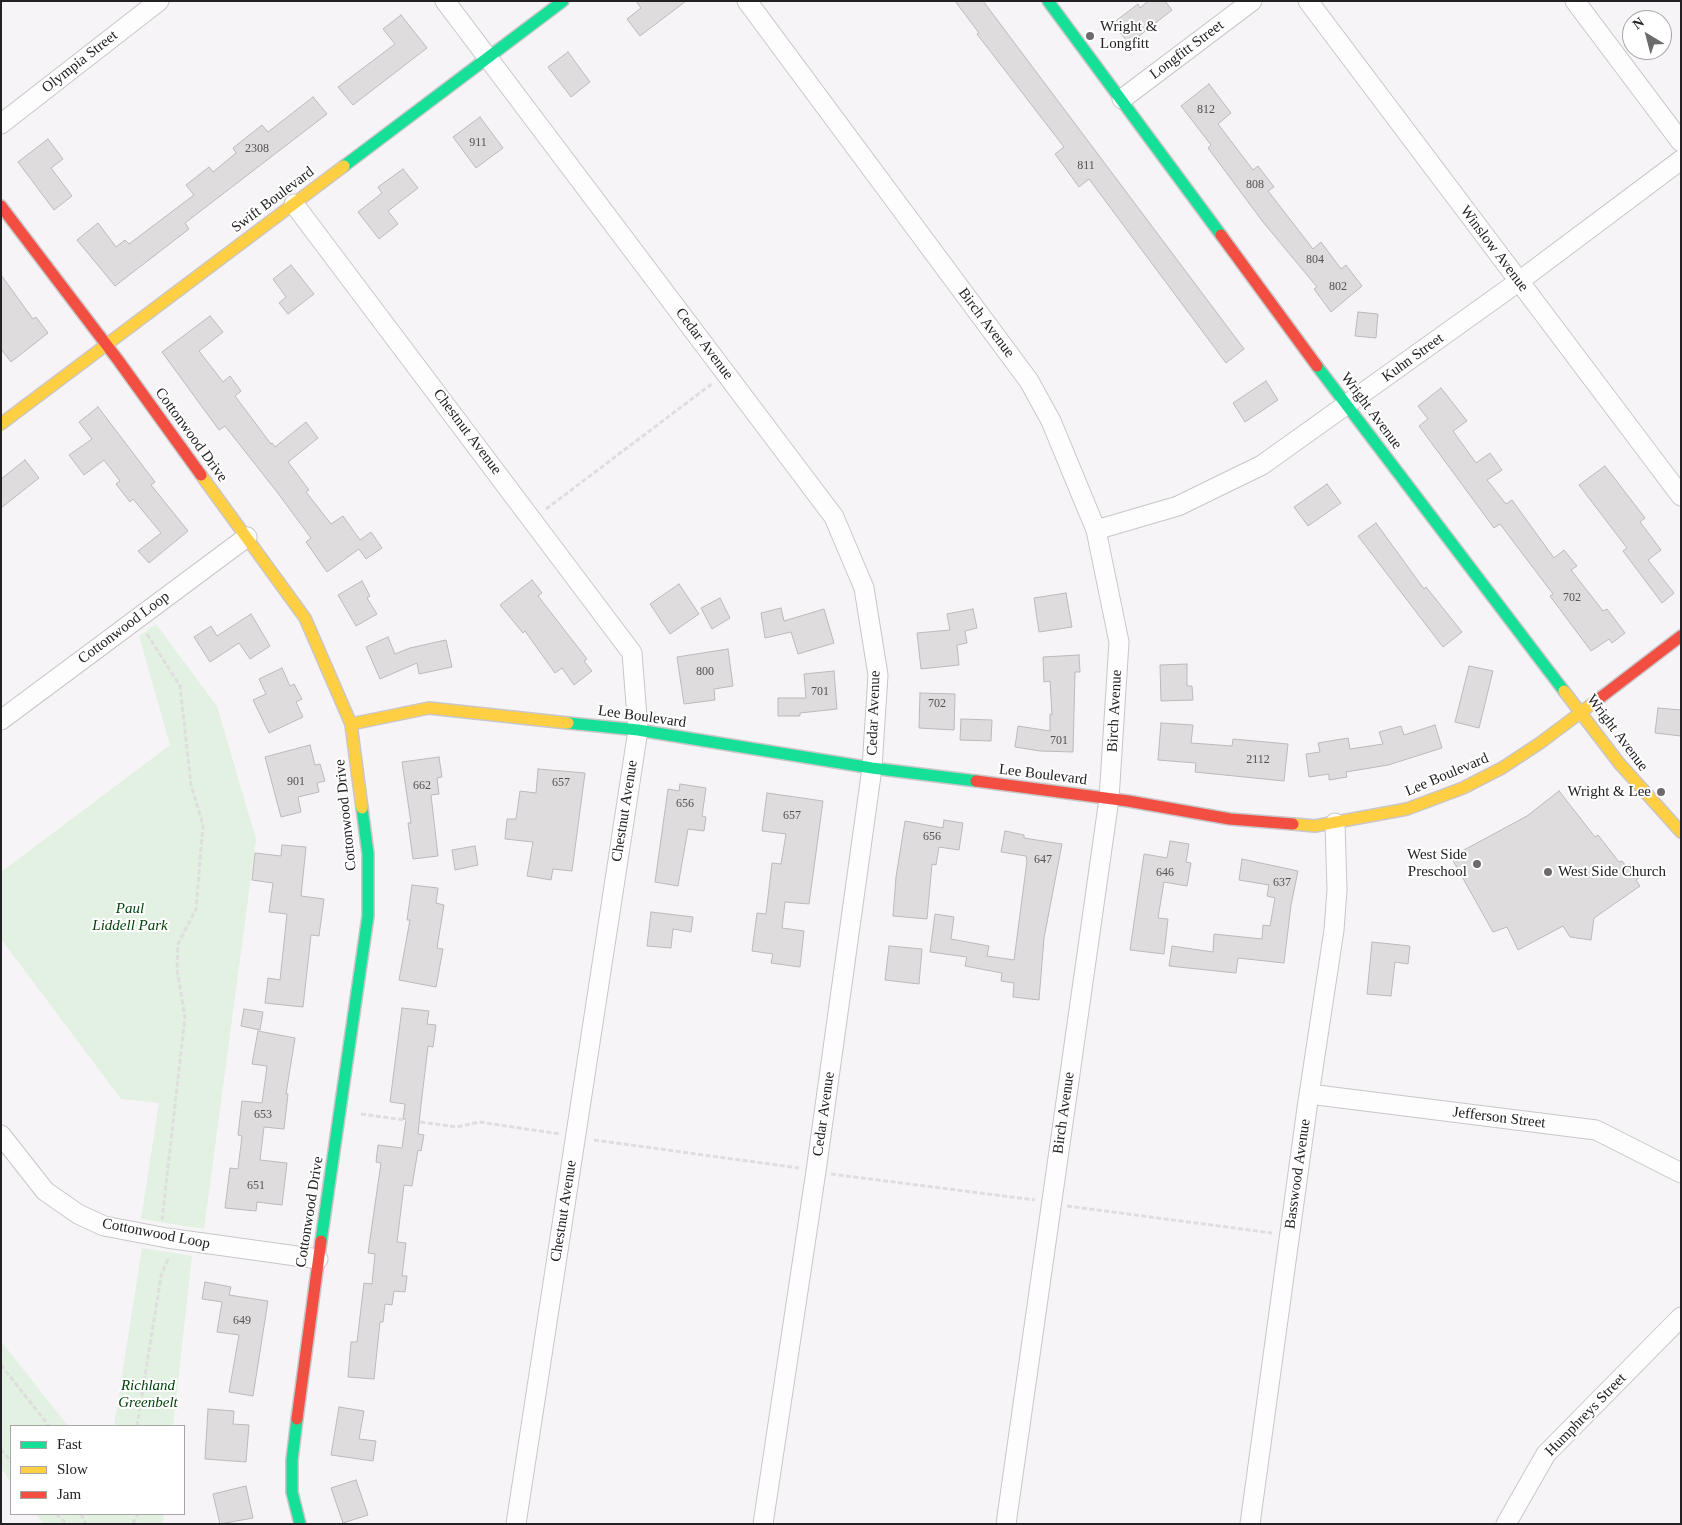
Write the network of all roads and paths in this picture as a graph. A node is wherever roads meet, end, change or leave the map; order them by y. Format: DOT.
graph roads {
  1 [pos="160,1"];
  2 [pos="445,1"];
  3 [pos="563,1"];
  4 [pos="748,1"];
  5 [pos="1048,1"];
  6 [pos="1252,1"];
  7 [pos="1308,1"];
  8 [pos="1575,1"];
  9 [pos="487,57"];
  10 [pos="1122,99"];
  11 [pos="1,124"];
  12 [pos="1681,142"];
  13 [pos="1681,160"];
  14 [pos="294,204"];
  15 [pos="1,206"];
  16 [pos="1518,282"];
  17 [pos="106,345"];
  18 [pos="713,383"];
  19 [pos="1347,406"];
  20 [pos="1,424"];
  21 [pos="1681,496"];
  22 [pos="546,509"];
  23 [pos="1096,530"];
  24 [pos="247,537"];
  25 [pos="147,634"];
  26 [pos="1681,636"];
  27 [pos="1581,712"];
  28 [pos="1,720"];
  29 [pos="351,724"];
  30 [pos="638,730"];
  31 [pos="872,768"];
  32 [pos="1109,799"];
  33 [pos="1335,823"];
  34 [pos="1681,832"];
  35 [pos="1309,1094"];
  36 [pos="355,1113"];
  37 [pos="562,1134"];
  38 [pos="1,1135"];
  39 [pos="594,1140"];
  40 [pos="800,1168"];
  41 [pos="1681,1172"];
  42 [pos="828,1174"];
  43 [pos="1035,1200"];
  44 [pos="1067,1206"];
  45 [pos="162,1221"];
  46 [pos="1274,1233"];
  47 [pos="170,1257"];
  48 [pos="318,1258"];
  49 [pos="1681,1317"];
  50 [pos="1,1364"];
  51 [pos="48,1425"];
  52 [pos="137,1425"];
  53 [pos="1,1449"];
  54 [pos="10,1461"];
  55 [pos="57,1515"];
  56 [pos="67,1524"];
  57 [pos="300,1524"];
  58 [pos="516,1524"];
  59 [pos="763,1524"];
  60 [pos="1006,1524"];
  61 [pos="1250,1524"];
  62 [pos="1506,1524"];
  1 -- 11 [label="street, Olympia Street"];
  2 -- 9 [label="street, Cedar Avenue"];
  3 -- 9 [label="street, Swift Boulevard"];
  4 -- 23 [label="street, Birch Avenue"];
  5 -- 10 [label="street, Wright Avenue"];
  6 -- 10 [label="street, Longfitt Street"];
  7 -- 16 [label="street, Winslow Avenue"];
  8 -- 12 [label="street"];
  9 -- 14 [label="street, Swift Boulevard"];
  9 -- 31 [label="street, Cedar Avenue"];
  10 -- 19 [label="street, Wright Avenue"];
  13 -- 16 [label="street, Kuhn Street"];
  14 -- 17 [label="street, Swift Boulevard"];
  14 -- 30 [label="street, Chestnut Avenue"];
  15 -- 17 [label="street, Cottonwood Drive"];
  16 -- 19 [label="street, Kuhn Street"];
  16 -- 21 [label="street, Winslow Avenue"];
  17 -- 20 [label="street, Swift Boulevard"];
  17 -- 24 [label="street, Cottonwood Drive"];
  18 -- 22 [label="path"];
  19 -- 23 [label="street, Kuhn Street"];
  19 -- 27 [label="street, Wright Avenue"];
  23 -- 32 [label="street, Birch Avenue"];
  24 -- 28 [label="street, Cottonwood Loop"];
  24 -- 29 [label="street, Cottonwood Drive"];
  25 -- 45 [label="path"];
  26 -- 27 [label="street, Lee Boulevard"];
  27 -- 33 [label="street, Lee Boulevard"];
  27 -- 34 [label="street, Wright Avenue"];
  29 -- 30 [label="street, Lee Boulevard"];
  29 -- 48 [label="street, Cottonwood Drive"];
  30 -- 31 [label="street, Lee Boulevard"];
  30 -- 58 [label="street, Chestnut Avenue"];
  31 -- 32 [label="street, Lee Boulevard"];
  31 -- 59 [label="street, Cedar Avenue"];
  32 -- 33 [label="street, Lee Boulevard"];
  32 -- 60 [label="street, Birch Avenue"];
  33 -- 35 [label="street, Basswood Avenue"];
  35 -- 41 [label="street, Jefferson Street"];
  35 -- 61 [label="street, Basswood Avenue"];
  36 -- 37 [label="path"];
  38 -- 48 [label="street, Cottonwood Loop"];
  39 -- 40 [label="path"];
  42 -- 43 [label="path"];
  44 -- 46 [label="path"];
  47 -- 52 [label="path"];
  48 -- 57 [label="street, Cottonwood Drive"];
  49 -- 62 [label="street, Humphreys Street"];
  50 -- 51 [label="path"];
  53 -- 54 [label="path"];
  55 -- 56 [label="path"];
}
